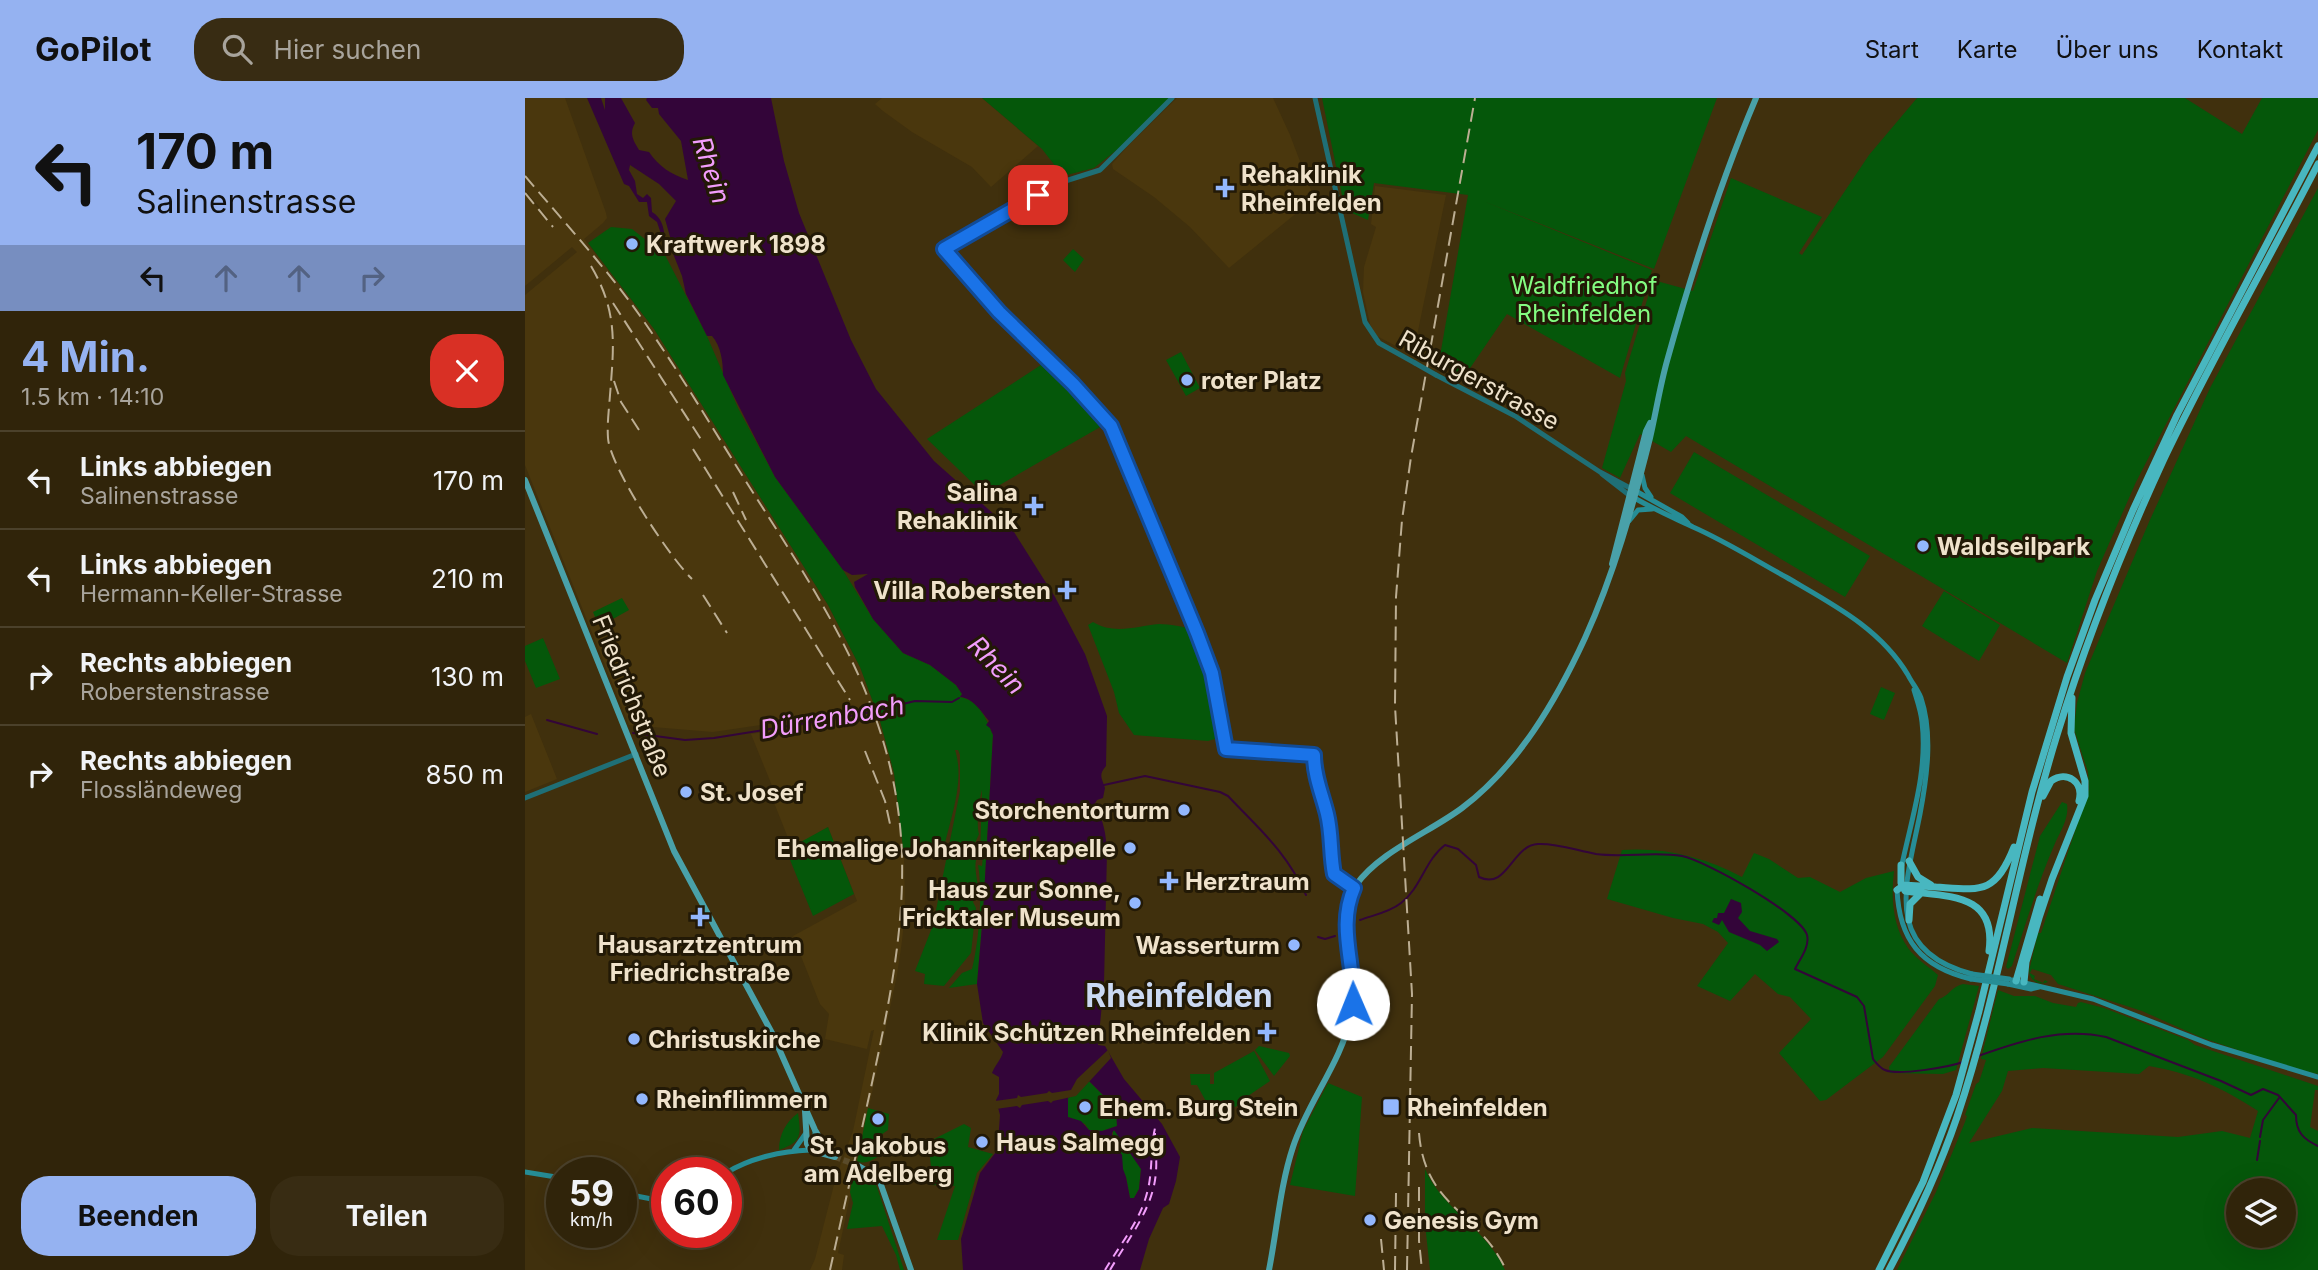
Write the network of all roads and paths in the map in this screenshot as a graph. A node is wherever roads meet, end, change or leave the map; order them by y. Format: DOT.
graph roads {
  1 [pos="1172,98"];
  2 [pos="1315,98"];
  3 [pos="1756,98"];
  4 [pos="2318,146"];
  5 [pos="2318,164"];
  6 [pos="1653,418"];
  7 [pos="1641,470"];
  8 [pos="525,480"];
  9 [pos="1632,493"];
  10 [pos="1653,500"];
  11 [pos="1653,509"];
  12 [pos="1627,524"];
  13 [pos="1691,526"];
  14 [pos="1612,567"];
  15 [pos="2075,680"];
  16 [pos="636,754"];
  17 [pos="525,798"];
  18 [pos="2023,827"];
  19 [pos="2028,840"];
  20 [pos="1905,863"];
  21 [pos="1935,887"];
  22 [pos="1354,888"];
  23 [pos="1902,888"];
  24 [pos="1921,893"];
  25 [pos="1909,920"];
  26 [pos="1952,971"];
  27 [pos="2016,982"];
  28 [pos="1985,987"];
  29 [pos="2318,1077"];
  30 [pos="805,1109"];
  31 [pos="815,1130"];
  32 [pos="806,1133"];
  33 [pos="810,1150"];
  34 [pos="794,1151"];
  35 [pos="857,1165"];
  36 [pos="742,1166"];
  37 [pos="525,1172"];
  38 [pos="546,1175"];
  39 [pos="911,1270"];
  40 [pos="1269,1270"];
  41 [pos="1879,1270"];
  42 [pos="1889,1270"];
  1 -- 22 [label="street"];
  2 -- 9 [label="street, Riburgerstrasse, bridge"];
  3 -- 6 [label="main road"];
  4 -- 18 [label="highway"];
  5 -- 15 [label="highway"];
  6 -- 7 [label="main road"];
  6 -- 9 [label="main road"];
  7 -- 9 [label="main road"];
  7 -- 10 [label="main road"];
  8 -- 16 [label="main road, Friedrichstraße"];
  9 -- 10 [label="main road, Riburgerstrasse"];
  9 -- 11 [label="main road, Riburgerstrasse"];
  9 -- 12 [label="main road"];
  9 -- 14 [label="main road"];
  10 -- 13 [label="main road, Riburgerstrasse"];
  11 -- 12 [label="main road"];
  11 -- 13 [label="main road, Riburgerstrasse"];
  12 -- 14 [label="main road"];
  13 -- 20 [label="main road, Riburgerstrasse"];
  14 -- 22 [label="main road"];
  15 -- 19 [label="highway"];
  15 -- 27 [label="highway"];
  16 -- 17 [label="street"];
  16 -- 30 [label="main road, Friedrichstraße"];
  18 -- 21 [label="highway"];
  18 -- 28 [label="highway"];
  19 -- 27 [label="highway"];
  19 -- 42 [label="highway"];
  20 -- 21 [label="highway"];
  20 -- 23 [label="highway"];
  21 -- 23 [label="highway"];
  22 -- 40 [label="main road"];
  23 -- 24 [label="highway"];
  23 -- 25 [label="main road"];
  23 -- 26 [label="main road"];
  24 -- 25 [label="highway"];
  24 -- 28 [label="highway"];
  25 -- 26 [label="main road"];
  26 -- 27 [label="main road, bridge"];
  27 -- 29 [label="main road"];
  28 -- 41 [label="highway"];
  30 -- 31 [label="main road, Friedrichstraße"];
  30 -- 32 [label="main road"];
  31 -- 33 [label="main road"];
  31 -- 33 [label="main road, Friedrichstraße"];
  32 -- 33 [label="main road"];
  32 -- 34 [label="main road"];
  33 -- 34 [label="main road"];
  34 -- 36 [label="main road"];
  35 -- 39 [label="main road"];
  37 -- 38 [label="main road"];
}
